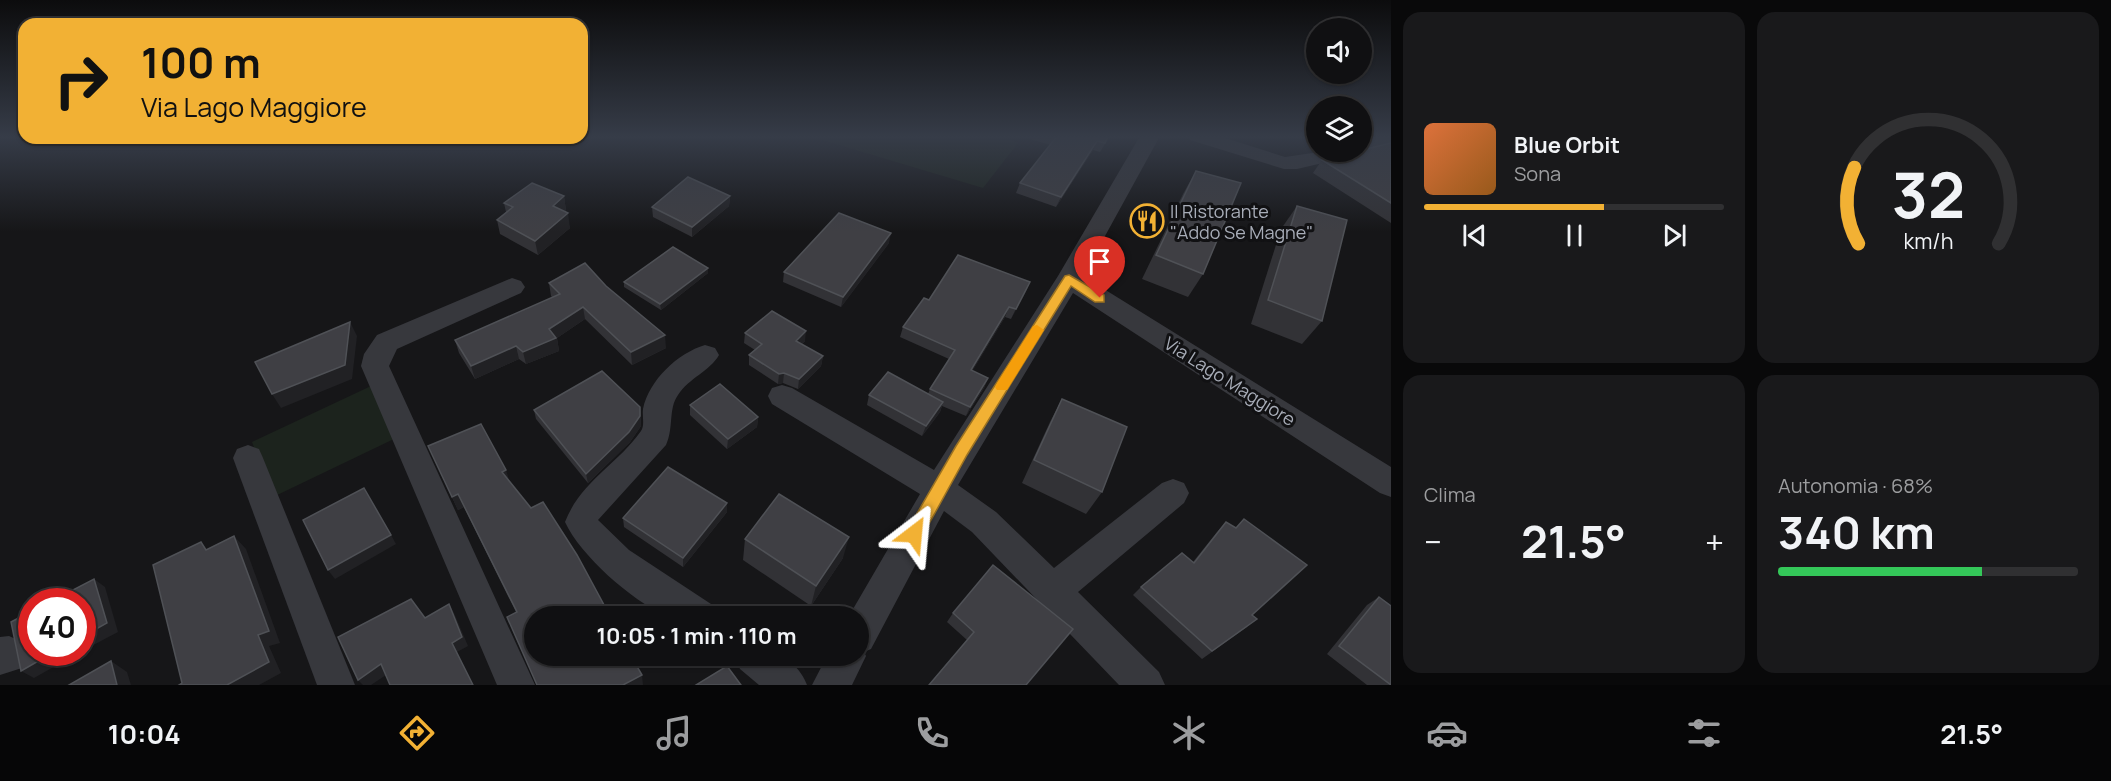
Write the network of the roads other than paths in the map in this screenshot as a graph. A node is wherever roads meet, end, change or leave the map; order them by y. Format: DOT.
graph roads {
  1 [pos="1132,168"];
  2 [pos="1069,279"];
  3 [pos="512,287"];
  4 [pos="705,355"];
  5 [pos="782,396"];
  6 [pos="248,458"];
  7 [pos="1391,483"];
  8 [pos="939,489"];
  9 [pos="1173,493"];
  10 [pos="1052,591"];
  11 [pos="682,606"];
  12 [pos="869,616"];
  13 [pos="765,666"];
  14 [pos="841,666"];
  15 [pos="336,685"];
  16 [pos="516,685"];
  17 [pos="788,685"];
  18 [pos="831,685"];
  19 [pos="1146,685"];
  1 -- 2 [label="street"];
  2 -- 7 [label="street, Via Lago Maggiore"];
  2 -- 8 [label="street"];
  3 -- 16 [label="street"];
  4 -- 11 [label="street"];
  5 -- 8 [label="street"];
  6 -- 15 [label="street"];
  8 -- 10 [label="street"];
  8 -- 12 [label="street"];
  9 -- 10 [label="street"];
  10 -- 19 [label="street"];
  13 -- 17 [label="street"];
  14 -- 18 [label="street"];
}
